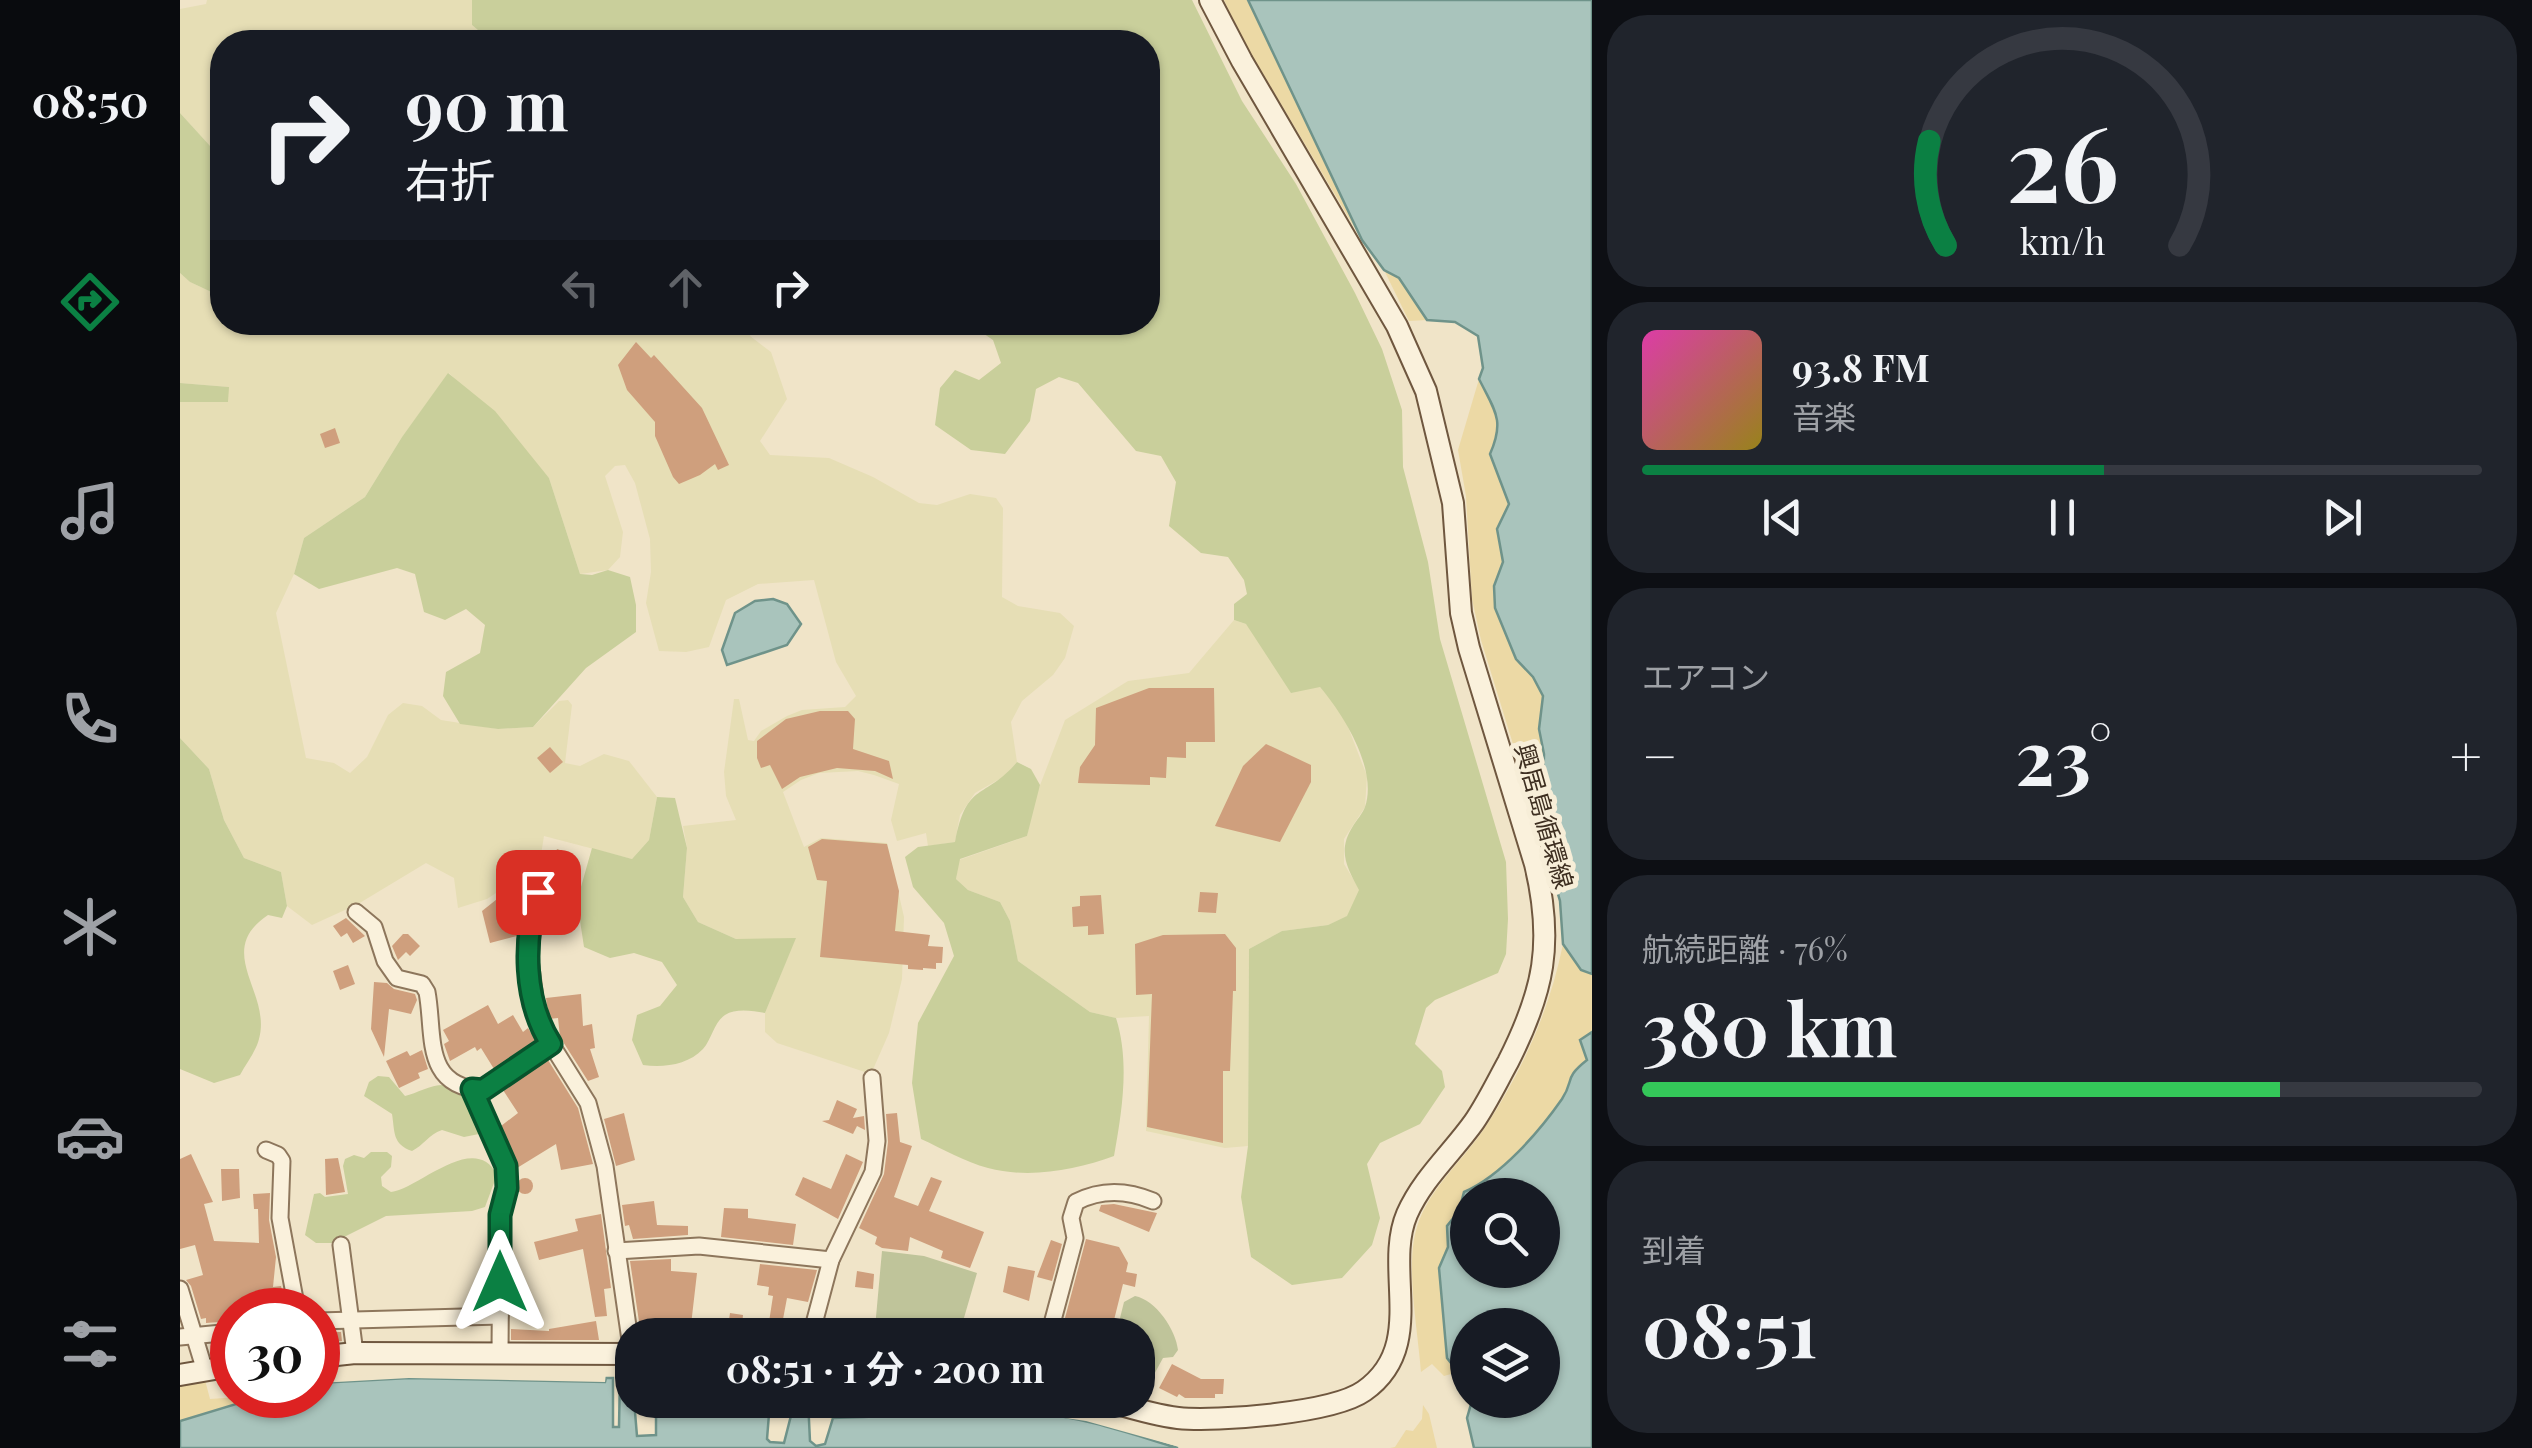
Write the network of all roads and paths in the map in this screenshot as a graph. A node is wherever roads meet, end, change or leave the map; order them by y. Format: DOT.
graph roads {
  1 [pos="1210,0"];
  2 [pos="538,892"];
  3 [pos="356,912"];
  4 [pos="551,1044"];
  5 [pos="872,1078"];
  6 [pos="472,1089"];
  7 [pos="266,1150"];
  8 [pos="1153,1201"];
  9 [pos="341,1244"];
  10 [pos="616,1251"];
  11 [pos="830,1260"];
  12 [pos="293,1288"];
  13 [pos="180,1289"];
  14 [pos="500,1316"];
  15 [pos="352,1318"];
  16 [pos="626,1318"];
  17 [pos="815,1318"];
  18 [pos="1054,1318"];
  19 [pos="340,1319"];
  20 [pos="187,1335"];
  21 [pos="355,1354"];
  22 [pos="500,1354"];
  23 [pos="615,1354"];
  24 [pos="340,1355"];
  25 [pos="210,1370"];
  26 [pos="205,1371"];
  27 [pos="180,1376"];
  28 [pos="1155,1413"];
  1 -- 28 [label="main road, 興居島循環線"];
  2 -- 4 [label="street"];
  3 -- 6 [label="street"];
  4 -- 6 [label="street"];
  4 -- 10 [label="street"];
  5 -- 11 [label="street"];
  6 -- 14 [label="street"];
  7 -- 12 [label="street"];
  8 -- 18 [label="street"];
  9 -- 15 [label="street"];
  10 -- 11 [label="street"];
  10 -- 16 [label="street"];
  11 -- 17 [label="street"];
  13 -- 20 [label="street"];
  14 -- 15 [label="street"];
  14 -- 22 [label="street"];
  15 -- 19 [label="street"];
  15 -- 21 [label="street"];
  20 -- 26 [label="street"];
  21 -- 22 [label="main road"];
  21 -- 24 [label="main road"];
  22 -- 23 [label="main road"];
  25 -- 26 [label="main road"];
  26 -- 27 [label="main road"];
}
